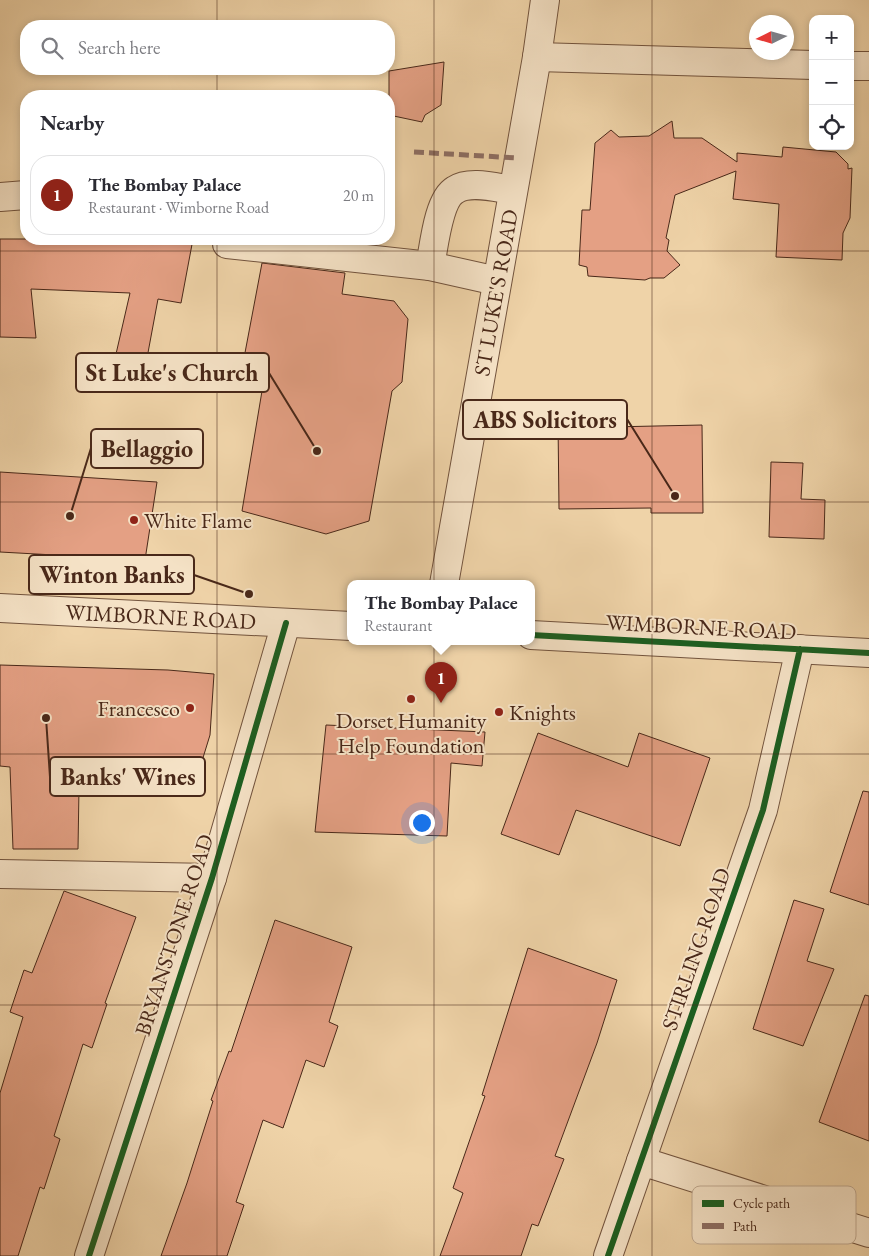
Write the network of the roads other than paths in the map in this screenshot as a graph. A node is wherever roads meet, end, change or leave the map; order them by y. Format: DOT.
graph roads {
  1 [pos="545,0"];
  2 [pos="537,57"];
  3 [pos="809,66"];
  4 [pos="854,66"];
  5 [pos="869,66"];
  6 [pos="513,190"];
  7 [pos="20,195"];
  8 [pos="0,197"];
  9 [pos="237,245"];
  10 [pos="430,266"];
  11 [pos="498,281"];
  12 [pos="445,580"];
  13 [pos="0,608"];
  14 [pos="286,623"];
  15 [pos="347,626"];
  16 [pos="535,635"];
  17 [pos="800,649"];
  18 [pos="869,653"];
  19 [pos="0,874"];
  20 [pos="212,878"];
  21 [pos="641,1161"];
  22 [pos="720,1186"];
  23 [pos="856,1229"];
  24 [pos="869,1233"];
  25 [pos="89,1256"];
  26 [pos="608,1256"];
  1 -- 2 [label="street, ST LUKE'S ROAD"];
  2 -- 3 [label="street"];
  2 -- 6 [label="street, ST LUKE'S ROAD"];
  4 -- 5 [label="street"];
  6 -- 10 [label="street"];
  6 -- 11 [label="street, ST LUKE'S ROAD"];
  7 -- 8 [label="street"];
  9 -- 10 [label="street"];
  10 -- 11 [label="street"];
  11 -- 12 [label="street, ST LUKE'S ROAD"];
  13 -- 14 [label="street, WIMBORNE ROAD"];
  14 -- 15 [label="street, WIMBORNE ROAD"];
  14 -- 20 [label="street, BRYANSTONE ROAD"];
  16 -- 17 [label="street, WIMBORNE ROAD"];
  17 -- 18 [label="street, WIMBORNE ROAD"];
  17 -- 21 [label="street, STIRLING ROAD"];
  19 -- 20 [label="street"];
  20 -- 25 [label="street, BRYANSTONE ROAD"];
  21 -- 22 [label="street"];
  21 -- 26 [label="street, STIRLING ROAD"];
  23 -- 24 [label="street"];
}
